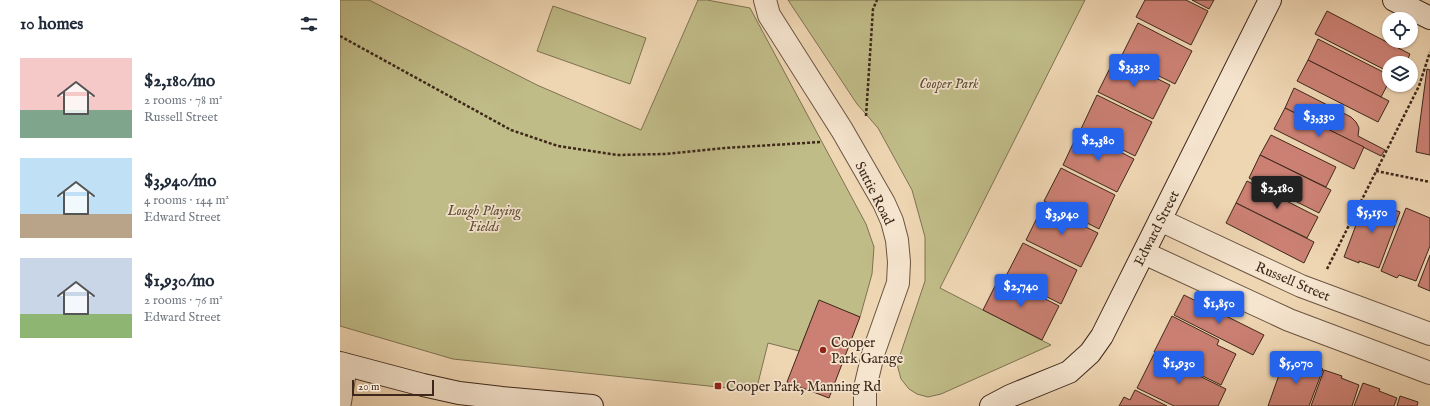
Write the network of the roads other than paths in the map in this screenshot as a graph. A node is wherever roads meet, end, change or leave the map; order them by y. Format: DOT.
graph roads {
  1 [pos="765,0"];
  2 [pos="1270,0"];
  3 [pos="1394,0"];
  4 [pos="1430,18"];
  5 [pos="1160,220"];
  6 [pos="1144,253"];
  7 [pos="1430,334"];
  8 [pos="343,364"];
  9 [pos="1430,373"];
  10 [pos="340,402"];
  11 [pos="592,406"];
  12 [pos="864,406"];
  13 [pos="990,406"];
  1 -- 12 [label="street, Suttie Road"];
  2 -- 5 [label="street, Edward Street"];
  3 -- 4 [label="street"];
  5 -- 6 [label="street, Edward Street"];
  5 -- 7 [label="street, Russell Street"];
  6 -- 9 [label="street"];
  6 -- 13 [label="street, Edward Street"];
  8 -- 10 [label="street"];
  8 -- 11 [label="street"];
}
